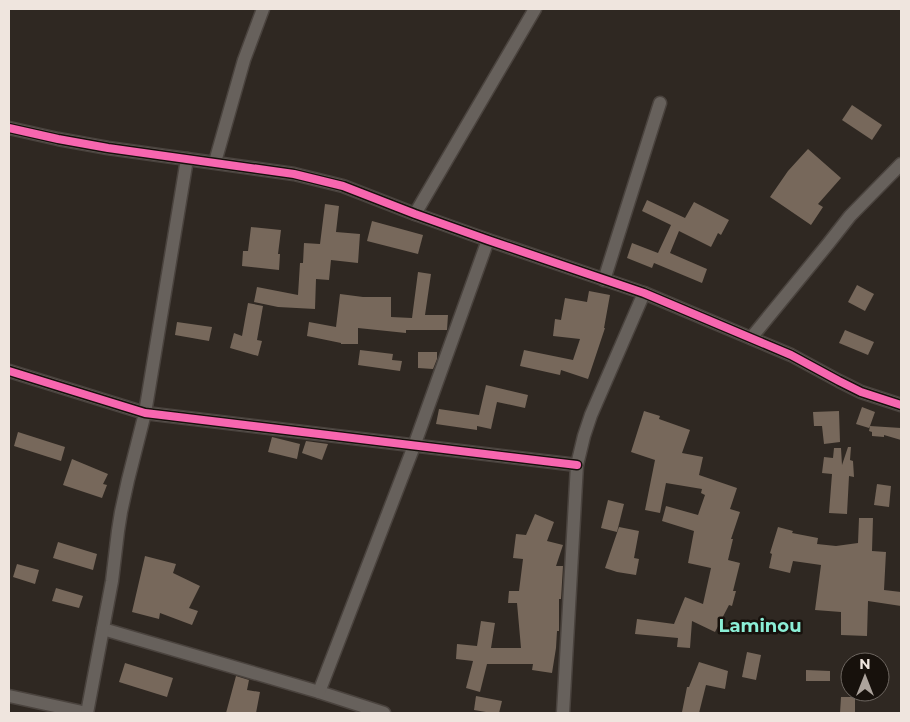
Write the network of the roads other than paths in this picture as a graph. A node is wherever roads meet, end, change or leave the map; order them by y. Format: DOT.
graph roads {
  1 [pos="263,9"];
  2 [pos="535,9"];
  3 [pos="660,104"];
  4 [pos="9,128"];
  5 [pos="187,159"];
  6 [pos="215,162"];
  7 [pos="901,164"];
  8 [pos="415,214"];
  9 [pos="488,240"];
  10 [pos="604,280"];
  11 [pos="644,293"];
  12 [pos="751,338"];
  13 [pos="9,371"];
  14 [pos="901,405"];
  15 [pos="145,413"];
  16 [pos="414,446"];
  17 [pos="577,465"];
  18 [pos="103,630"];
  19 [pos="319,692"];
  20 [pos="9,696"];
  21 [pos="87,713"];
  22 [pos="384,713"];
  23 [pos="562,713"];
  1 -- 6 [label="street"];
  2 -- 8 [label="street"];
  3 -- 10 [label="street"];
  4 -- 5 [label="street"];
  5 -- 6 [label="street"];
  5 -- 15 [label="street"];
  6 -- 8 [label="street"];
  7 -- 12 [label="street"];
  8 -- 9 [label="street"];
  9 -- 10 [label="street"];
  9 -- 16 [label="street"];
  10 -- 11 [label="street"];
  11 -- 12 [label="street"];
  11 -- 17 [label="street"];
  12 -- 14 [label="street"];
  13 -- 15 [label="street"];
  15 -- 16 [label="street"];
  15 -- 18 [label="street"];
  16 -- 17 [label="street"];
  16 -- 19 [label="street"];
  17 -- 23 [label="street"];
  18 -- 19 [label="street"];
  18 -- 21 [label="street"];
  19 -- 22 [label="street"];
  20 -- 21 [label="street"];
}
